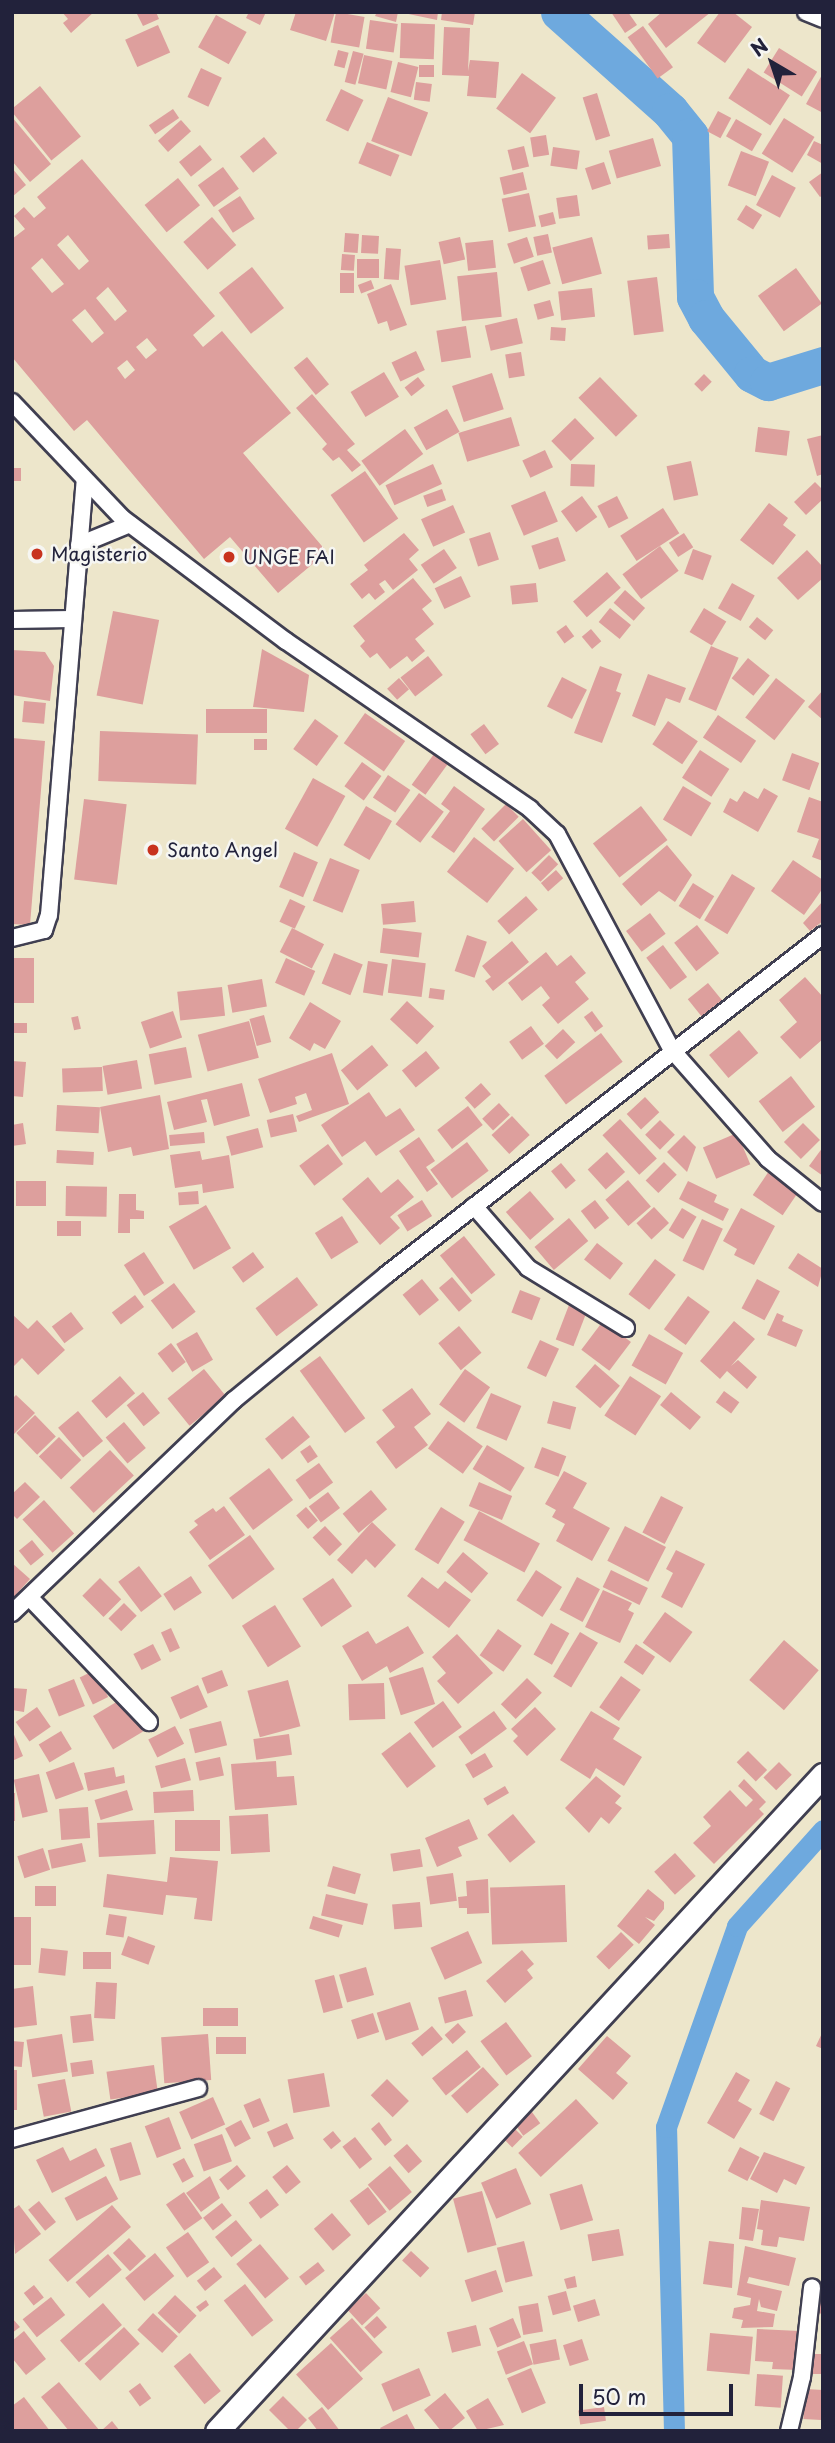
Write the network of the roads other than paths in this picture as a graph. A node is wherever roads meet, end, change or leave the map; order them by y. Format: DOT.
graph roads {
  1 [pos="806,12"];
  2 [pos="823,19"];
  3 [pos="12,402"];
  4 [pos="85,481"];
  5 [pos="130,524"];
  6 [pos="79,545"];
  7 [pos="12,620"];
  8 [pos="71,620"];
  9 [pos="823,935"];
  10 [pos="12,938"];
  11 [pos="672,1050"];
  12 [pos="823,1203"];
  13 [pos="474,1206"];
  14 [pos="626,1328"];
  15 [pos="30,1598"];
  16 [pos="12,1613"];
  17 [pos="149,1722"];
  18 [pos="823,1775"];
  19 [pos="198,2088"];
  20 [pos="12,2139"];
  21 [pos="812,2288"];
  22 [pos="217,2431"];
  23 [pos="789,2431"];
  1 -- 2 [label="street"];
  3 -- 4 [label="street"];
  4 -- 5 [label="street"];
  4 -- 6 [label="street"];
  5 -- 6 [label="street"];
  5 -- 11 [label="street"];
  6 -- 8 [label="street"];
  7 -- 8 [label="street"];
  8 -- 10 [label="street"];
  9 -- 11 [label="street"];
  11 -- 12 [label="street"];
  11 -- 13 [label="street"];
  13 -- 14 [label="street"];
  13 -- 15 [label="street"];
  15 -- 16 [label="street"];
  15 -- 17 [label="street"];
  18 -- 22 [label="main road"];
  19 -- 20 [label="street"];
  21 -- 23 [label="street"];
}
